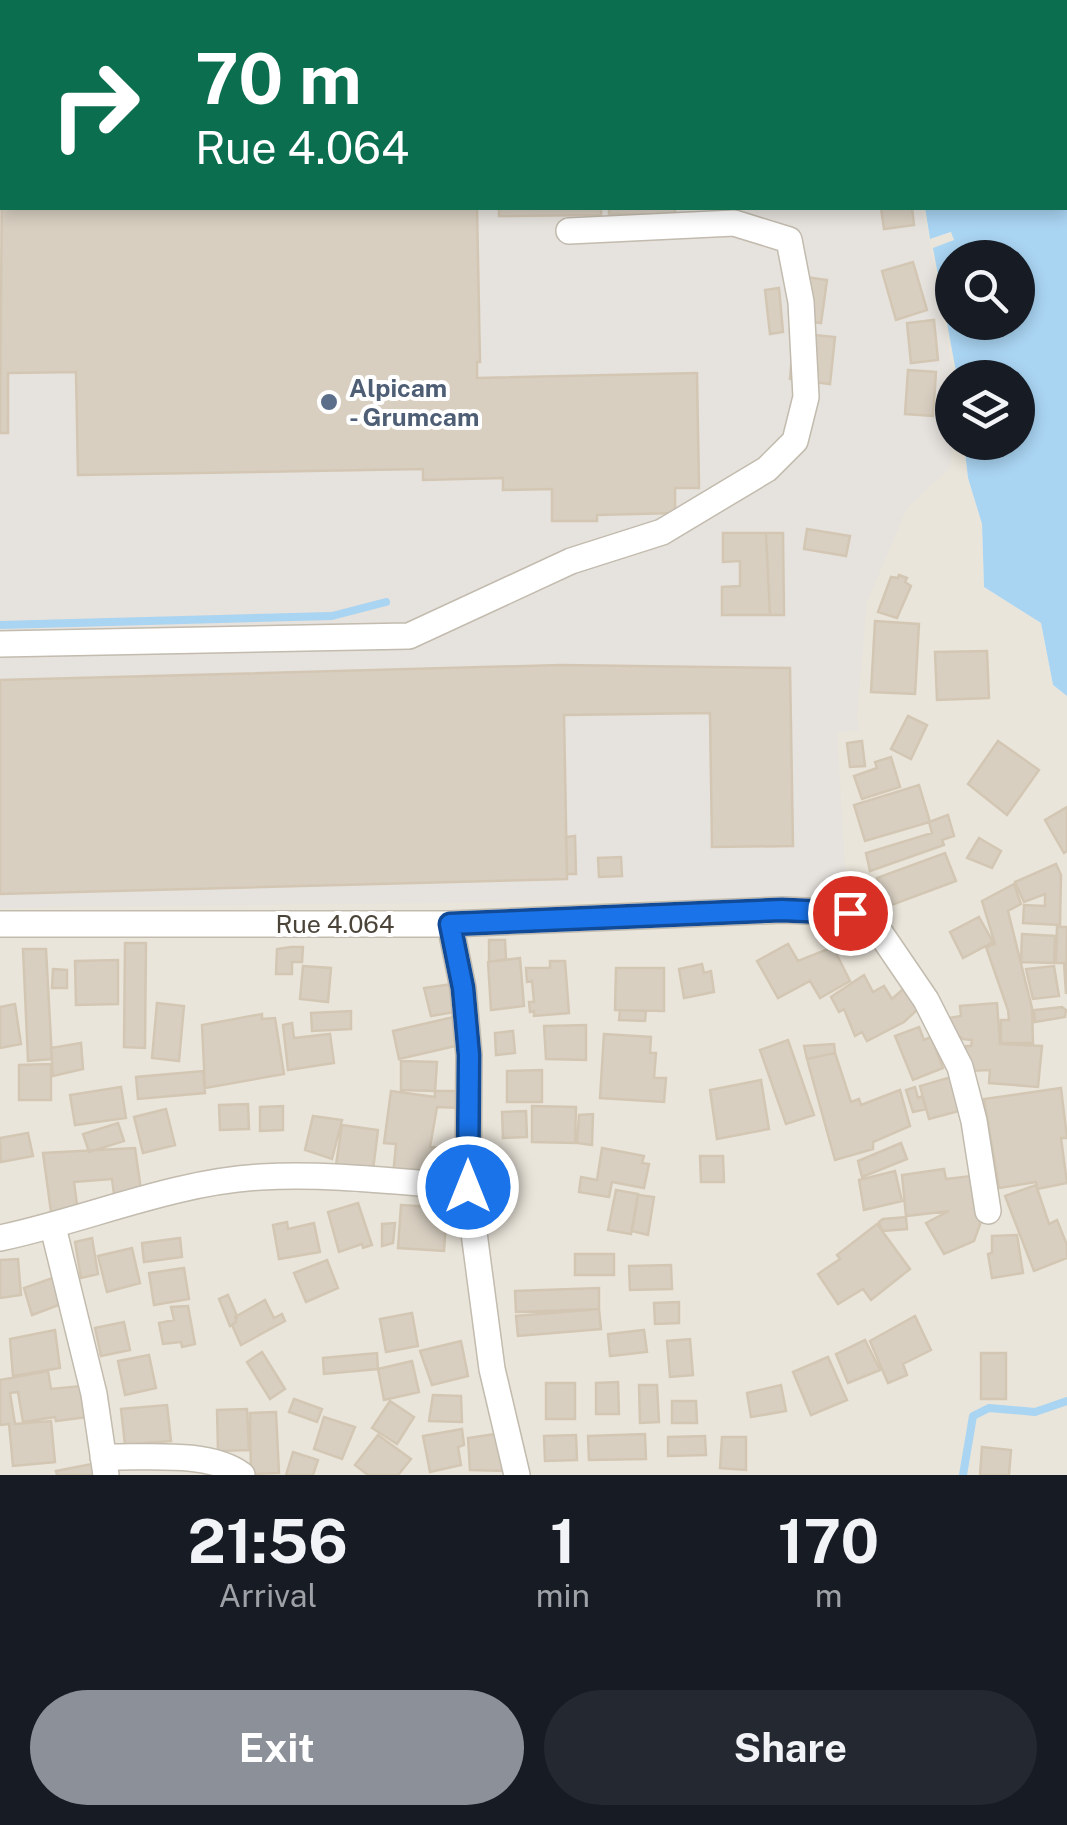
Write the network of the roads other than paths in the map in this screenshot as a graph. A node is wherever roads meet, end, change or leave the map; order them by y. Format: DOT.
graph roads {
  1 [pos="569,230"];
  2 [pos="0,644"];
  3 [pos="0,924"];
  4 [pos="450,924"];
  5 [pos="468,1187"];
  6 [pos="988,1211"];
  7 [pos="53,1227"];
  8 [pos="0,1238"];
  9 [pos="104,1466"];
  10 [pos="242,1475"];
  11 [pos="516,1475"];
  1 -- 2 [label="street"];
  3 -- 4 [label="street, Rue 4.064"];
  4 -- 5 [label="street"];
  4 -- 6 [label="street, Rue 4.064"];
  5 -- 7 [label="street"];
  5 -- 11 [label="street"];
  7 -- 8 [label="street"];
  7 -- 9 [label="street"];
  9 -- 10 [label="street"];
}
